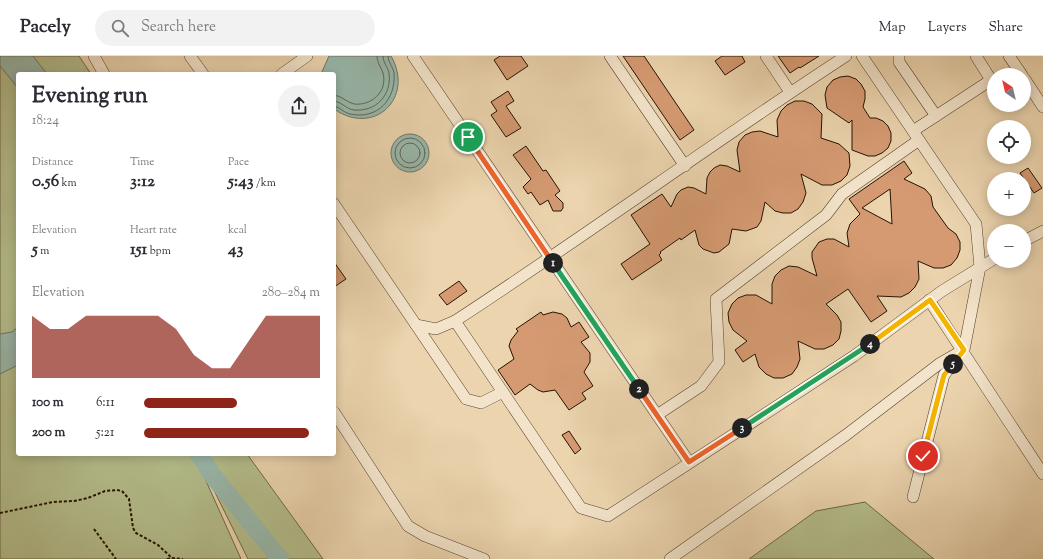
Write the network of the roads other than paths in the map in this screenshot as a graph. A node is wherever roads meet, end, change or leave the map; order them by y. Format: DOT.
graph roads {
  1 [pos="94,56"];
  2 [pos="190,56"];
  3 [pos="307,56"];
  4 [pos="413,56"];
  5 [pos="610,56"];
  6 [pos="766,56"];
  7 [pos="846,56"];
  8 [pos="862,56"];
  9 [pos="899,56"];
  10 [pos="976,56"];
  11 [pos="1009,56"];
  12 [pos="1017,68"];
  13 [pos="103,72"];
  14 [pos="201,72"];
  15 [pos="285,72"];
  16 [pos="1031,89"];
  17 [pos="790,92"];
  18 [pos="1043,107"];
  19 [pos="936,116"];
  20 [pos="916,136"];
  21 [pos="685,166"];
  22 [pos="336,207"];
  23 [pos="1043,231"];
  24 [pos="1031,237"];
  25 [pos="550,259"];
  26 [pos="987,262"];
  27 [pos="980,267"];
  28 [pos="930,300"];
  29 [pos="455,321"];
  30 [pos="416,325"];
  31 [pos="964,350"];
  32 [pos="503,392"];
  33 [pos="336,415"];
  34 [pos="657,415"];
  35 [pos="689,462"];
  36 [pos="1043,474"];
  37 [pos="913,497"];
  38 [pos="484,559"];
  39 [pos="670,559"];
  1 -- 13 [label="lane"];
  2 -- 14 [label="lane"];
  3 -- 15 [label="lane"];
  4 -- 25 [label="lane"];
  5 -- 21 [label="lane"];
  6 -- 17 [label="lane"];
  7 -- 17 [label="lane"];
  8 -- 20 [label="lane"];
  9 -- 19 [label="lane"];
  10 -- 19 [label="lane"];
  11 -- 12 [label="lane"];
  16 -- 18 [label="lane"];
  17 -- 21 [label="lane"];
  19 -- 20 [label="lane"];
  20 -- 27 [label="lane"];
  20 -- 34 [label="lane"];
  21 -- 25 [label="lane"];
  22 -- 30 [label="lane"];
  23 -- 24 [label="lane"];
  25 -- 29 [label="lane"];
  25 -- 34 [label="lane"];
  26 -- 27 [label="lane"];
  27 -- 28 [label="lane"];
  27 -- 31 [label="lane"];
  28 -- 31 [label="lane"];
  28 -- 35 [label="lane"];
  29 -- 30 [label="lane"];
  29 -- 32 [label="lane"];
  30 -- 32 [label="lane"];
  31 -- 36 [label="lane"];
  31 -- 37 [label="lane"];
  31 -- 39 [label="lane"];
  32 -- 35 [label="lane"];
  33 -- 38 [label="lane"];
  34 -- 35 [label="lane"];
}
